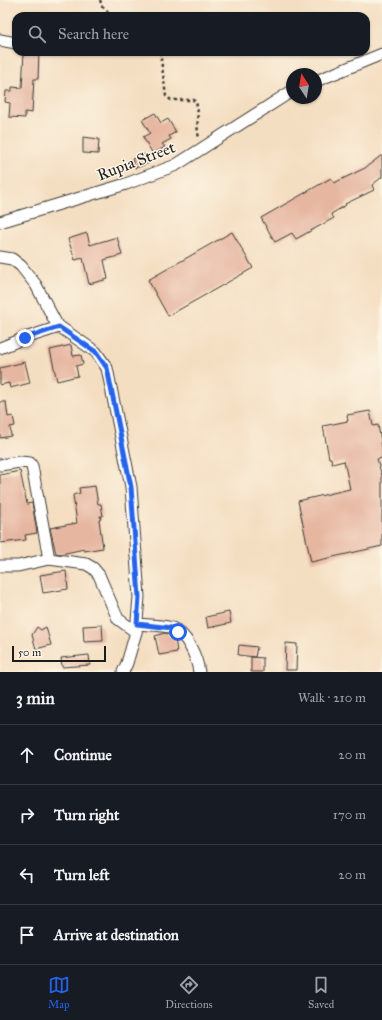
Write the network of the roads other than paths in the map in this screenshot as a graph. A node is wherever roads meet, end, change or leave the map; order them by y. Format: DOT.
graph roads {
  1 [pos="0,40"];
  2 [pos="12,42"];
  3 [pos="382,54"];
  4 [pos="322,79"];
  5 [pos="286,95"];
  6 [pos="0,222"];
  7 [pos="0,257"];
  8 [pos="59,327"];
  9 [pos="0,348"];
  10 [pos="0,465"];
  11 [pos="49,559"];
  12 [pos="0,566"];
  13 [pos="136,628"];
  14 [pos="123,672"];
  15 [pos="199,672"];
  1 -- 2 [label="street"];
  3 -- 4 [label="street"];
  5 -- 6 [label="street, Rupia Street"];
  7 -- 8 [label="street"];
  8 -- 9 [label="street"];
  8 -- 13 [label="street"];
  10 -- 11 [label="street"];
  11 -- 12 [label="street"];
  11 -- 13 [label="street"];
  13 -- 14 [label="street"];
  13 -- 15 [label="street"];
}
